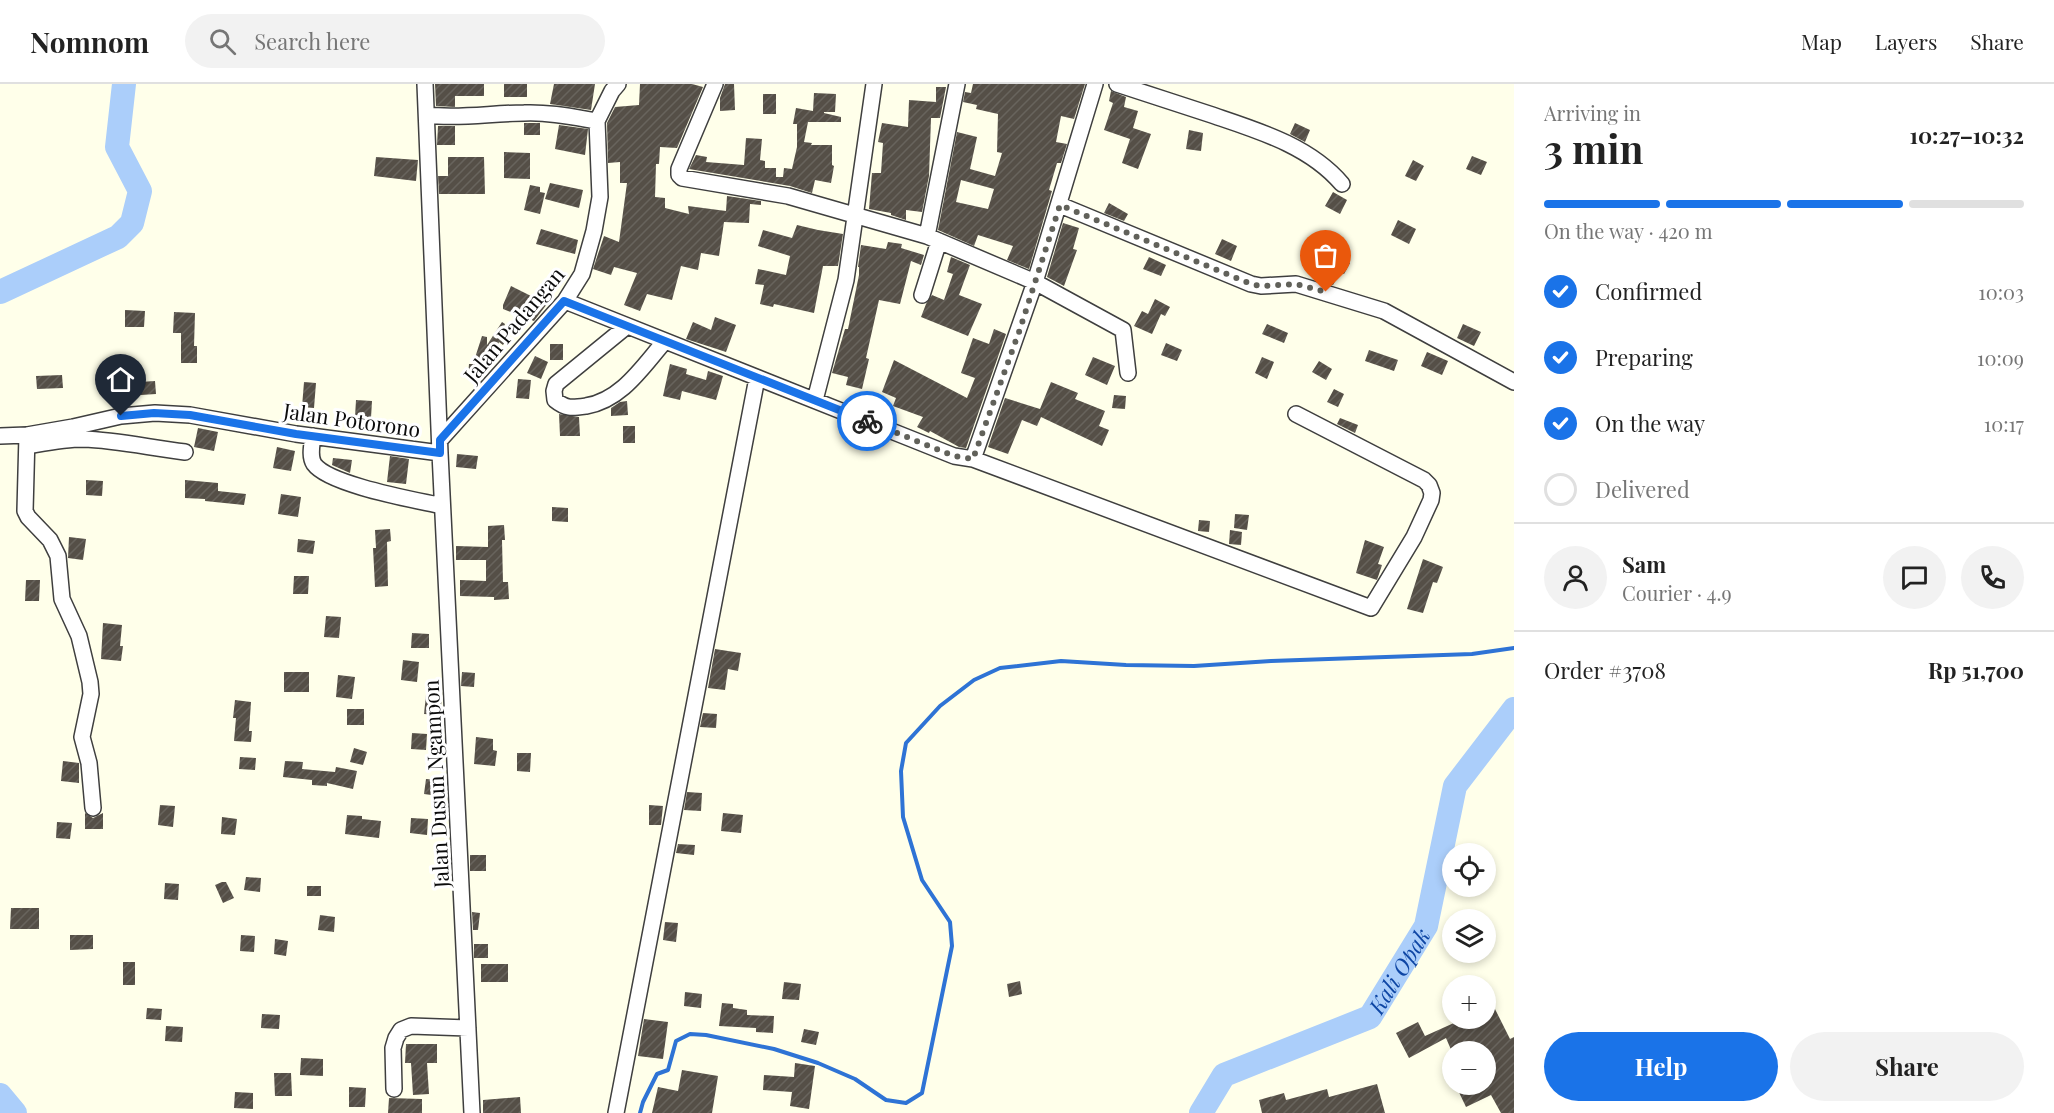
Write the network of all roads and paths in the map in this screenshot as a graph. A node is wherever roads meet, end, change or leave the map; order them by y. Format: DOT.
graph roads {
  1 [pos="425,84"];
  2 [pos="618,84"];
  3 [pos="715,84"];
  4 [pos="873,84"];
  5 [pos="957,84"];
  6 [pos="1095,84"];
  7 [pos="1117,84"];
  8 [pos="427,115"];
  9 [pos="597,121"];
  10 [pos="1342,184"];
  11 [pos="1060,205"];
  12 [pos="856,216"];
  13 [pos="933,239"];
  14 [pos="1035,282"];
  15 [pos="922,295"];
  16 [pos="564,301"];
  17 [pos="627,326"];
  18 [pos="665,340"];
  19 [pos="1128,373"];
  20 [pos="757,378"];
  21 [pos="1514,382"];
  22 [pos="815,400"];
  23 [pos="1296,414"];
  24 [pos="0,436"];
  25 [pos="313,436"];
  26 [pos="27,440"];
  27 [pos="440,446"];
  28 [pos="185,452"];
  29 [pos="973,459"];
  30 [pos="442,506"];
  31 [pos="93,808"];
  32 [pos="468,1028"];
  33 [pos="394,1089"];
  34 [pos="472,1113"];
  35 [pos="616,1113"];
  1 -- 8 [label="street, Jalan Potorono"];
  2 -- 9 [label="street, Jalan Padangan"];
  3 -- 12 [label="street"];
  4 -- 12 [label="street"];
  5 -- 13 [label="street"];
  6 -- 11 [label="street"];
  7 -- 10 [label="street"];
  8 -- 9 [label="street"];
  8 -- 27 [label="street, Jalan Potorono"];
  9 -- 16 [label="street, Jalan Padangan"];
  11 -- 14 [label="street"];
  11 -- 21 [label="street"];
  12 -- 13 [label="street"];
  12 -- 22 [label="street"];
  13 -- 14 [label="street"];
  13 -- 15 [label="street"];
  14 -- 19 [label="street"];
  14 -- 29 [label="street"];
  16 -- 17 [label="street"];
  16 -- 27 [label="street, Jalan Padangan"];
  17 -- 18 [label="street"];
  17 -- 18 [label="street"];
  18 -- 20 [label="street"];
  20 -- 22 [label="street"];
  20 -- 35 [label="street"];
  22 -- 29 [label="street"];
  23 -- 29 [label="street"];
  24 -- 26 [label="street, Jalan Potorono"];
  25 -- 26 [label="street, Jalan Potorono"];
  25 -- 27 [label="street, Jalan Potorono"];
  25 -- 30 [label="street"];
  26 -- 28 [label="street"];
  26 -- 31 [label="street"];
  27 -- 30 [label="street, Jalan Dusun Ngampon"];
  30 -- 32 [label="street, Jalan Dusun Ngampon"];
  32 -- 33 [label="street"];
  32 -- 34 [label="street, Jalan Dusun Ngampon"];
}
